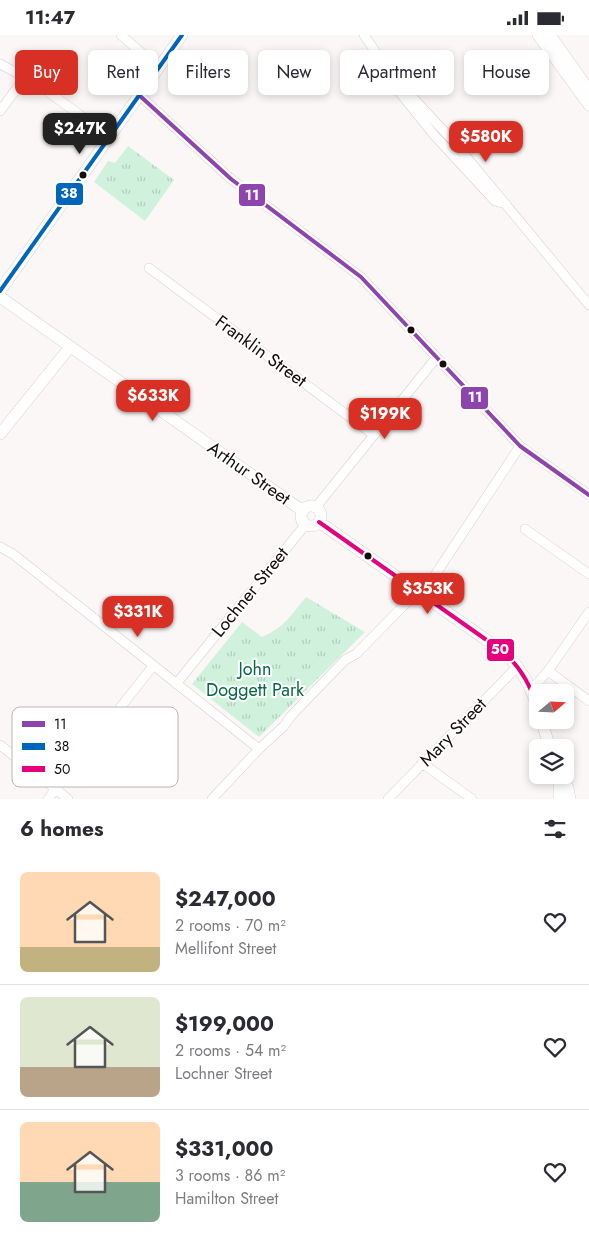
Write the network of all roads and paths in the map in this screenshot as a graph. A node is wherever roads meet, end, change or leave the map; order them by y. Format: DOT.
graph roads {
  1 [pos="121,35"];
  2 [pos="182,35"];
  3 [pos="364,35"];
  4 [pos="538,35"];
  5 [pos="550,35"];
  6 [pos="138,50"];
  7 [pos="0,63"];
  8 [pos="158,67"];
  9 [pos="15,71"];
  10 [pos="589,90"];
  11 [pos="15,91"];
  12 [pos="52,95"];
  13 [pos="139,95"];
  14 [pos="589,105"];
  15 [pos="0,111"];
  16 [pos="110,137"];
  17 [pos="149,268"];
  18 [pos="0,291"];
  19 [pos="0,297"];
  20 [pos="589,305"];
  21 [pos="70,347"];
  22 [pos="436,357"];
  23 [pos="0,435"];
  24 [pos="374,435"];
  25 [pos="520,446"];
  26 [pos="589,495"];
  27 [pos="316,507"];
  28 [pos="303,511"];
  29 [pos="319,522"];
  30 [pos="306,524"];
  31 [pos="525,529"];
  32 [pos="0,547"];
  33 [pos="589,574"];
  34 [pos="420,593"];
  35 [pos="587,618"];
  36 [pos="154,665"];
  37 [pos="518,666"];
  38 [pos="548,671"];
  39 [pos="176,684"];
  40 [pos="536,684"];
  41 [pos="529,686"];
  42 [pos="589,701"];
  43 [pos="121,707"];
  44 [pos="0,745"];
  45 [pos="259,749"];
  46 [pos="12,754"];
  47 [pos="422,763"];
  48 [pos="560,784"];
  49 [pos="566,784"];
  50 [pos="53,787"];
  51 [pos="56,789"];
  52 [pos="48,799"];
  53 [pos="68,799"];
  54 [pos="212,799"];
  55 [pos="388,799"];
  56 [pos="472,799"];
  57 [pos="559,799"];
  58 [pos="570,799"];
  1 -- 6 [label="street"];
  2 -- 8 [label="street"];
  3 -- 20 [label="street"];
  4 -- 14 [label="street"];
  5 -- 10 [label="street"];
  7 -- 9 [label="street"];
  11 -- 15 [label="street"];
  12 -- 16 [label="street"];
  13 -- 16 [label="street"];
  13 -- 22 [label="street"];
  16 -- 18 [label="street"];
  17 -- 24 [label="street, Franklin Street"];
  19 -- 21 [label="street, Arthur Street"];
  21 -- 23 [label="street"];
  21 -- 28 [label="street, Arthur Street"];
  22 -- 24 [label="street"];
  22 -- 25 [label="street"];
  24 -- 27 [label="street"];
  25 -- 26 [label="street"];
  25 -- 34 [label="street"];
  27 -- 28 [label="street"];
  27 -- 29 [label="street"];
  28 -- 30 [label="street"];
  29 -- 30 [label="street"];
  29 -- 34 [label="street"];
  30 -- 39 [label="street, Lochner Street"];
  31 -- 33 [label="street"];
  32 -- 36 [label="street"];
  34 -- 37 [label="street"];
  34 -- 45 [label="street"];
  35 -- 38 [label="street"];
  36 -- 39 [label="street"];
  36 -- 43 [label="street"];
  37 -- 41 [label="street"];
  37 -- 47 [label="street, Mary Street"];
  38 -- 40 [label="street"];
  38 -- 42 [label="street"];
  39 -- 45 [label="street"];
  44 -- 46 [label="street"];
  45 -- 54 [label="street"];
  47 -- 55 [label="street, Mary Street"];
  47 -- 56 [label="street"];
  48 -- 57 [label="street"];
  49 -- 58 [label="street"];
  50 -- 51 [label="street"];
  51 -- 52 [label="street"];
  51 -- 53 [label="street"];
}
